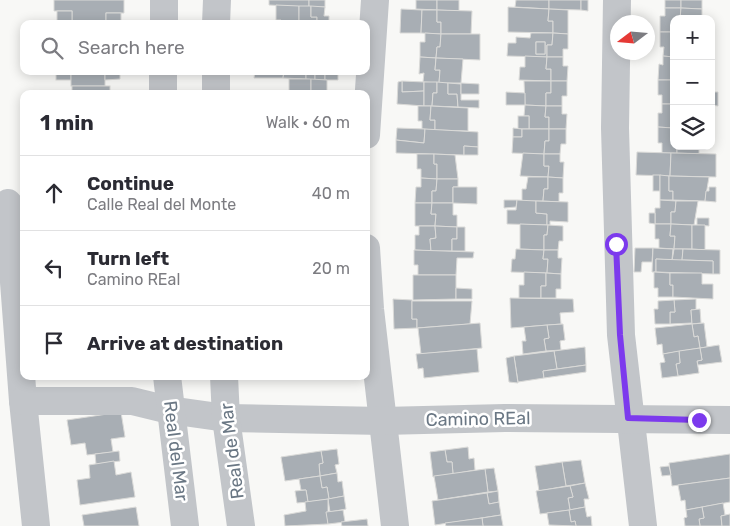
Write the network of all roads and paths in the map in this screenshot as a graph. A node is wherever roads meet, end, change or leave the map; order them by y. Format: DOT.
graph roads {
  1 [pos="164,0"];
  2 [pos="217,0"];
  3 [pos="375,0"];
  4 [pos="617,0"];
  5 [pos="164,20"];
  6 [pos="216,20"];
  7 [pos="163,75"];
  8 [pos="216,75"];
  9 [pos="370,75"];
  10 [pos="370,75"];
  11 [pos="163,90"];
  12 [pos="216,90"];
  13 [pos="369,90"];
  14 [pos="8,203"];
  15 [pos="370,309"];
  16 [pos="20,361"];
  17 [pos="21,380"];
  18 [pos="167,380"];
  19 [pos="224,380"];
  20 [pos="23,401"];
  21 [pos="169,410"];
  22 [pos="226,418"];
  23 [pos="628,418"];
  24 [pos="730,420"];
  25 [pos="383,421"];
  26 [pos="36,526"];
  27 [pos="185,526"];
  28 [pos="241,526"];
  29 [pos="395,526"];
  30 [pos="643,526"];
  1 -- 5 [label="street"];
  2 -- 6 [label="street"];
  3 -- 10 [label="street"];
  4 -- 23 [label="street"];
  7 -- 11 [label="street"];
  8 -- 12 [label="street"];
  9 -- 13 [label="street"];
  14 -- 16 [label="street"];
  15 -- 25 [label="street"];
  17 -- 20 [label="street"];
  18 -- 21 [label="street, Real del Mar"];
  19 -- 22 [label="street, Real de Mar"];
  20 -- 21 [label="street, Camino REal"];
  20 -- 26 [label="street"];
  21 -- 22 [label="street, Camino REal"];
  21 -- 27 [label="street, Real del Mar"];
  22 -- 25 [label="street, Camino REal"];
  22 -- 28 [label="street, Real de Mar"];
  23 -- 24 [label="street, Camino REal"];
  23 -- 25 [label="street, Camino REal"];
  23 -- 30 [label="street"];
  25 -- 29 [label="street"];
}
